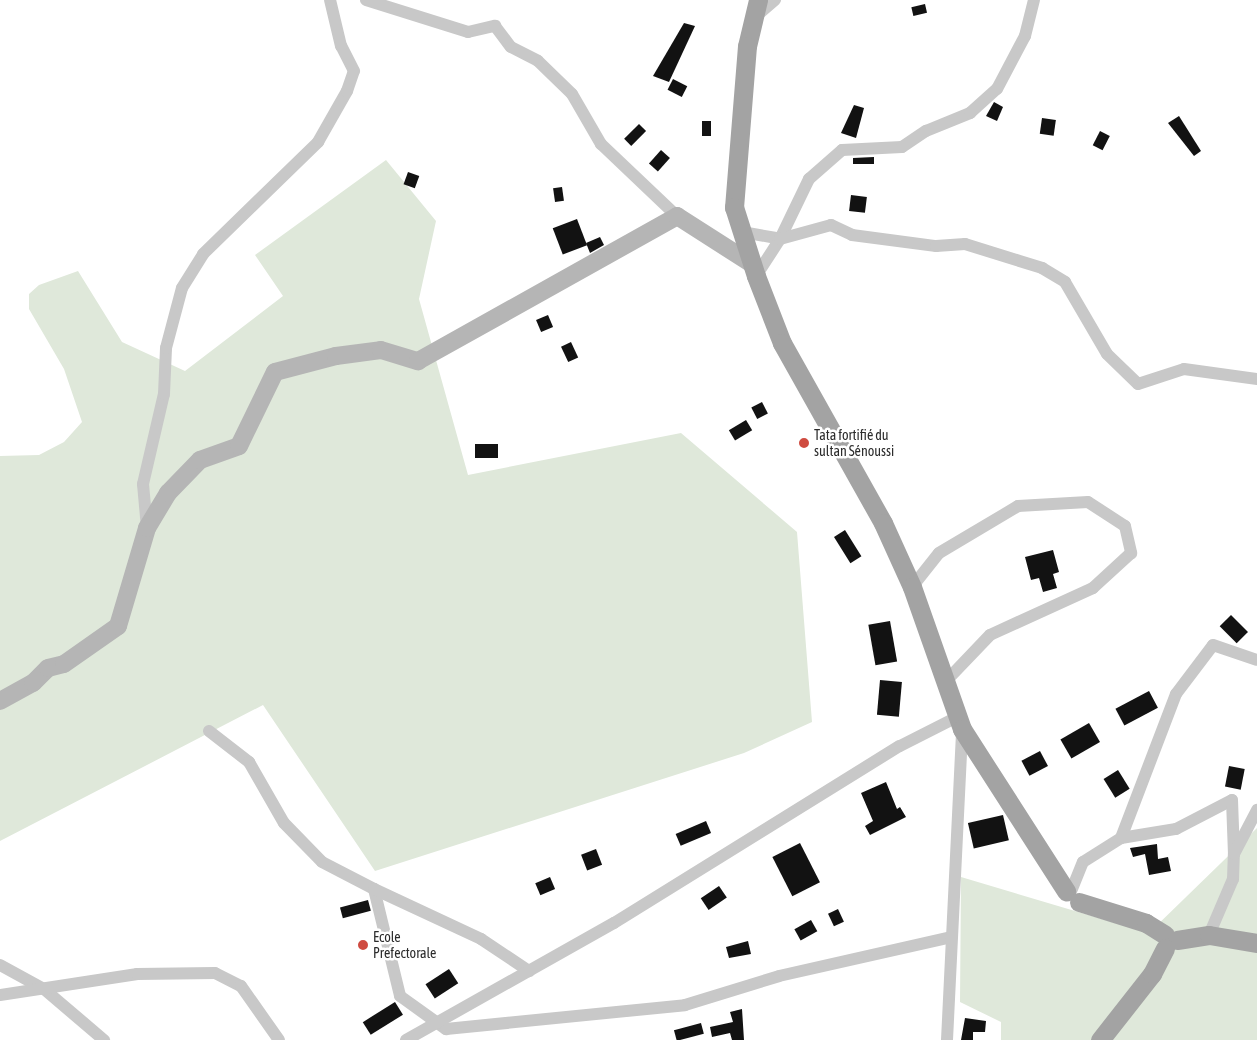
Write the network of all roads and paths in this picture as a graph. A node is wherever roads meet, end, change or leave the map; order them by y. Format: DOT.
graph roads {
  1 [pos="330,0"];
  2 [pos="366,0"];
  3 [pos="758,0"];
  4 [pos="775,0"];
  5 [pos="1034,0"];
  6 [pos="754,19"];
  7 [pos="677,216"];
  8 [pos="742,232"];
  9 [pos="780,239"];
  10 [pos="754,270"];
  11 [pos="1257,379"];
  12 [pos="147,528"];
  13 [pos="912,587"];
  14 [pos="1257,660"];
  15 [pos="948,679"];
  16 [pos="0,701"];
  17 [pos="962,722"];
  18 [pos="209,730"];
  19 [pos="1257,810"];
  20 [pos="1121,838"];
  21 [pos="1234,854"];
  22 [pos="374,889"];
  23 [pos="1072,894"];
  24 [pos="1209,935"];
  25 [pos="948,938"];
  26 [pos="1169,941"];
  27 [pos="1257,943"];
  28 [pos="0,965"];
  29 [pos="529,970"];
  30 [pos="44,988"];
  31 [pos="0,995"];
  32 [pos="435,1023"];
  33 [pos="104,1040"];
  34 [pos="280,1040"];
  35 [pos="406,1040"];
  36 [pos="947,1040"];
  37 [pos="1100,1040"];
  1 -- 12 [label="street"];
  2 -- 7 [label="street"];
  3 -- 6 [label="main road"];
  4 -- 6 [label="street"];
  5 -- 9 [label="street"];
  6 -- 8 [label="main road"];
  7 -- 10 [label="street"];
  7 -- 12 [label="street"];
  8 -- 9 [label="street"];
  8 -- 10 [label="main road"];
  9 -- 10 [label="street"];
  9 -- 11 [label="street"];
  10 -- 13 [label="main road"];
  12 -- 16 [label="street"];
  13 -- 15 [label="main road"];
  13 -- 15 [label="street"];
  14 -- 20 [label="street"];
  15 -- 17 [label="main road"];
  17 -- 23 [label="main road"];
  17 -- 25 [label="street"];
  17 -- 29 [label="street"];
  18 -- 22 [label="street"];
  19 -- 21 [label="street"];
  20 -- 21 [label="street"];
  20 -- 23 [label="street"];
  21 -- 24 [label="street"];
  22 -- 29 [label="street"];
  22 -- 32 [label="street"];
  23 -- 26 [label="main road"];
  24 -- 26 [label="main road"];
  24 -- 27 [label="main road"];
  25 -- 32 [label="street"];
  25 -- 36 [label="street"];
  26 -- 37 [label="main road"];
  28 -- 30 [label="street"];
  29 -- 32 [label="street"];
  30 -- 31 [label="street"];
  30 -- 33 [label="street"];
  30 -- 34 [label="street"];
  32 -- 35 [label="street"];
}
